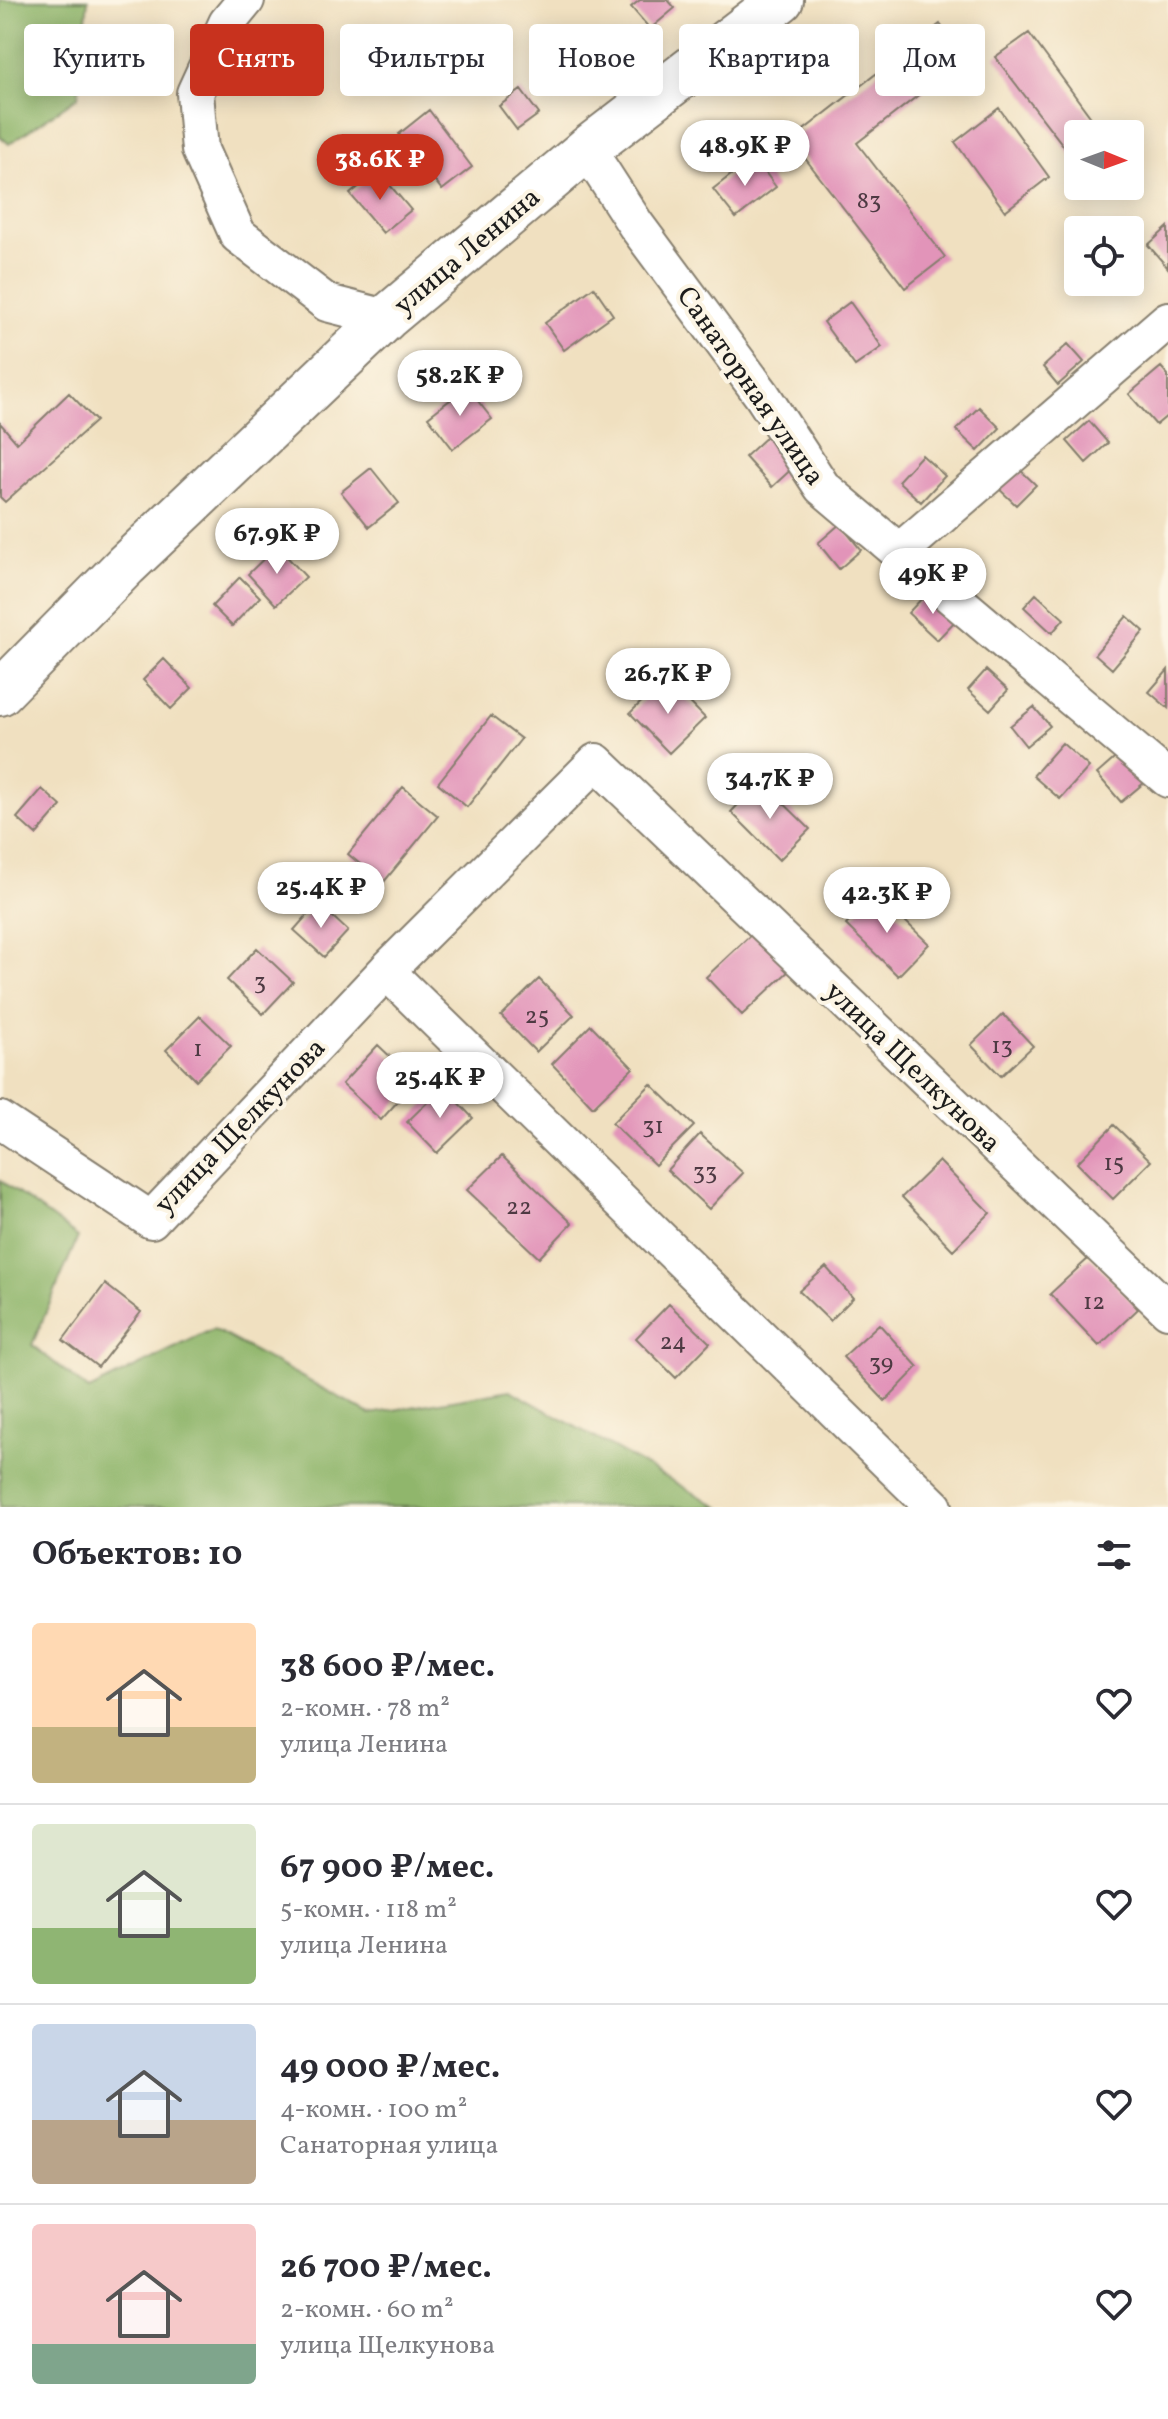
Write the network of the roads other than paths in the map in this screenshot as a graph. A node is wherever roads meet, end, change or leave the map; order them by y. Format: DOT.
graph roads {
  1 [pos="246,0"];
  2 [pos="781,0"];
  3 [pos="587,149"];
  4 [pos="386,318"];
  5 [pos="1168,320"];
  6 [pos="898,553"];
  7 [pos="0,693"];
  8 [pos="1168,779"];
  9 [pos="386,971"];
  10 [pos="0,1120"];
  11 [pos="1168,1310"];
  12 [pos="934,1507"];
  1 -- 4 [label="street"];
  2 -- 3 [label="main road, улица Ленина"];
  3 -- 4 [label="main road, улица Ленина"];
  3 -- 6 [label="street, Санаторная улица"];
  4 -- 7 [label="main road, улица Ленина"];
  5 -- 6 [label="street"];
  6 -- 8 [label="street, Санаторная улица"];
  9 -- 10 [label="street, улица Щелкунова"];
  9 -- 11 [label="street, улица Щелкунова"];
  9 -- 12 [label="street"];
}
